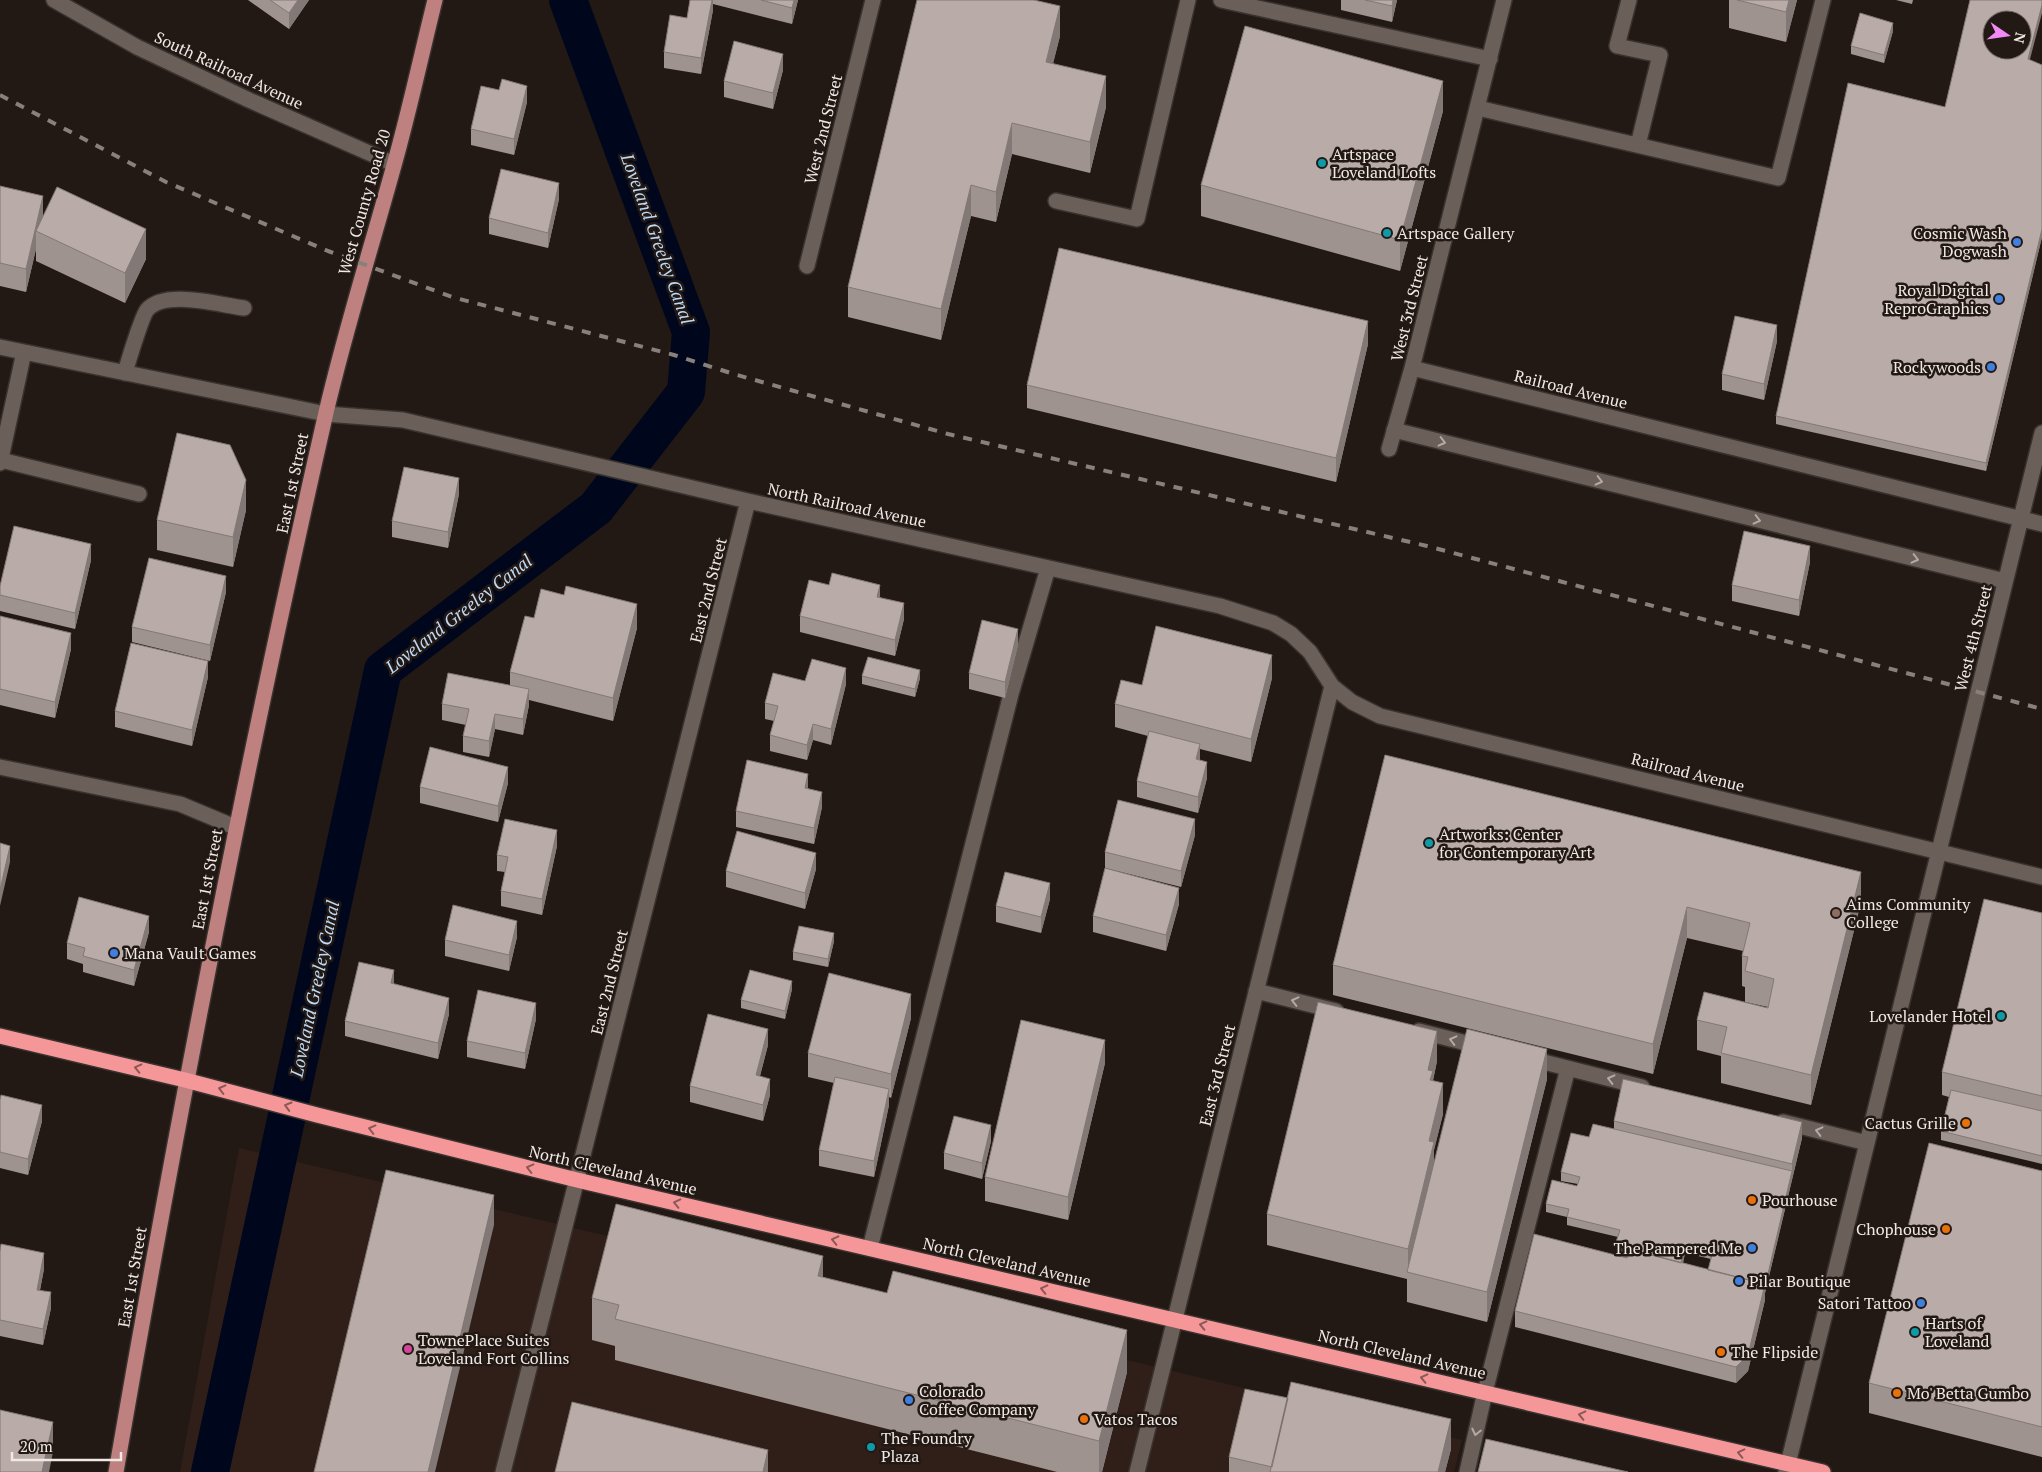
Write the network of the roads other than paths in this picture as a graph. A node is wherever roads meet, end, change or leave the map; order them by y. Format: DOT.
graph roads {
  1 [pos="54,0"];
  2 [pos="435,0"];
  3 [pos="873,0"];
  4 [pos="1188,0"];
  5 [pos="1221,0"];
  6 [pos="1504,0"];
  7 [pos="1629,0"];
  8 [pos="1823,0"];
  9 [pos="1490,59"];
  10 [pos="1478,108"];
  11 [pos="1638,145"];
  12 [pos="394,164"];
  13 [pos="1056,201"];
  14 [pos="808,266"];
  15 [pos="244,308"];
  16 [pos="0,347"];
  17 [pos="24,352"];
  18 [pos="1412,368"];
  19 [pos="125,372"];
  20 [pos="326,414"];
  21 [pos="1394,430"];
  22 [pos="2042,432"];
  23 [pos="1389,449"];
  24 [pos="0,461"];
  25 [pos="139,494"];
  26 [pos="748,501"];
  27 [pos="2021,518"];
  28 [pos="2042,524"];
  29 [pos="1048,568"];
  30 [pos="2005,582"];
  31 [pos="1332,686"];
  32 [pos="0,768"];
  33 [pos="235,827"];
  34 [pos="1938,851"];
  35 [pos="2042,877"];
  36 [pos="1256,991"];
  37 [pos="1350,1014"];
  38 [pos="1407,1028"];
  39 [pos="0,1036"];
  40 [pos="1492,1049"];
  41 [pos="1511,1054"];
  42 [pos="1568,1068"];
  43 [pos="185,1080"];
  44 [pos="1654,1090"];
  45 [pos="1770,1119"];
  46 [pos="1866,1143"];
  47 [pos="577,1180"];
  48 [pos="870,1248"];
  49 [pos="1174,1319"];
  50 [pos="1485,1392"];
  51 [pos="1787,1468"];
  52 [pos="116,1472"];
  53 [pos="503,1472"];
  54 [pos="1137,1472"];
  55 [pos="1467,1472"];
  56 [pos="1823,1472"];
  1 -- 12 [label="street, South Railroad Avenue"];
  2 -- 12 [label="main road, West County Road 20"];
  3 -- 14 [label="street, West 2nd Street"];
  4 -- 13 [label="street"];
  5 -- 9 [label="street"];
  6 -- 9 [label="street, West 3rd Street"];
  7 -- 11 [label="street"];
  8 -- 11 [label="street"];
  9 -- 10 [label="street, West 3rd Street"];
  10 -- 11 [label="street"];
  10 -- 18 [label="street, West 3rd Street"];
  12 -- 20 [label="main road, West County Road 20"];
  15 -- 19 [label="street"];
  16 -- 17 [label="street"];
  17 -- 19 [label="street"];
  17 -- 24 [label="street"];
  18 -- 21 [label="street, West 3rd Street"];
  18 -- 27 [label="street, Railroad Avenue"];
  19 -- 20 [label="street"];
  20 -- 26 [label="street, North Railroad Avenue"];
  20 -- 33 [label="main road, East 1st Street"];
  21 -- 23 [label="street, West 3rd Street"];
  21 -- 30 [label="street, one-way"];
  22 -- 27 [label="street, West 4th Street"];
  24 -- 25 [label="street"];
  26 -- 29 [label="street, North Railroad Avenue"];
  26 -- 47 [label="street, East 2nd Street"];
  27 -- 28 [label="street, Railroad Avenue"];
  27 -- 30 [label="street, West 4th Street"];
  29 -- 31 [label="street, North Railroad Avenue"];
  29 -- 48 [label="street"];
  30 -- 34 [label="street, West 4th Street"];
  31 -- 34 [label="street, Railroad Avenue"];
  31 -- 36 [label="street, East 3rd Street"];
  32 -- 33 [label="street"];
  33 -- 43 [label="main road, East 1st Street"];
  34 -- 35 [label="street, Railroad Avenue"];
  34 -- 46 [label="street, West 4th Street"];
  37 -- 36 [label="street, one-way"];
  36 -- 49 [label="street, East 3rd Street"];
  40 -- 38 [label="street, one-way"];
  43 -- 39 [label="highway, North Cleveland Avenue, one-way"];
  41 -- 42 [label="street"];
  44 -- 42 [label="street, one-way"];
  42 -- 50 [label="street"];
  47 -- 43 [label="highway, North Cleveland Avenue, one-way"];
  43 -- 52 [label="main road, East 1st Street"];
  46 -- 45 [label="street, one-way"];
  46 -- 51 [label="street, West 4th Street"];
  48 -- 47 [label="highway, North Cleveland Avenue, one-way"];
  47 -- 53 [label="street, East 2nd Street"];
  49 -- 48 [label="highway, North Cleveland Avenue, one-way"];
  50 -- 49 [label="highway, North Cleveland Avenue, one-way"];
  49 -- 54 [label="street, East 3rd Street"];
  51 -- 50 [label="highway, North Cleveland Avenue, one-way"];
  50 -- 55 [label="street, one-way"];
  51 -- 56 [label="highway, North Cleveland Avenue"];
}
